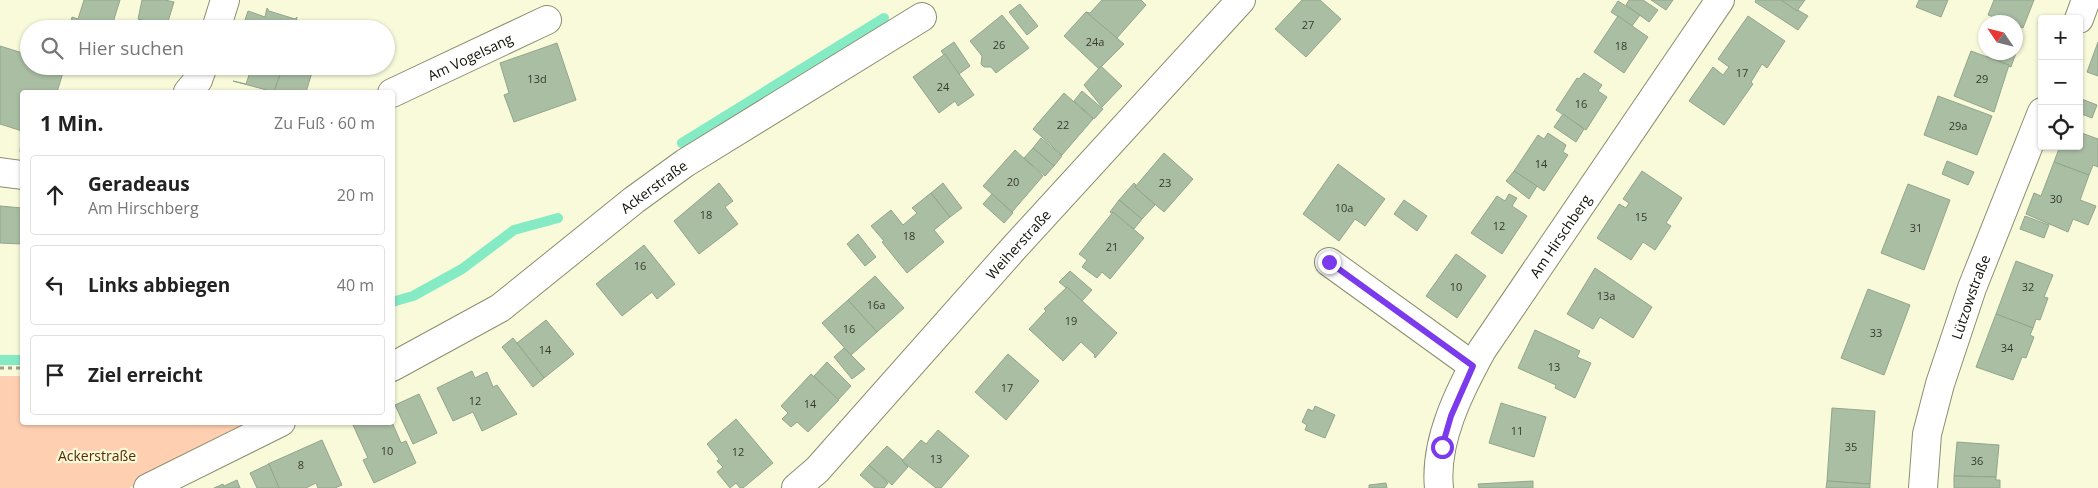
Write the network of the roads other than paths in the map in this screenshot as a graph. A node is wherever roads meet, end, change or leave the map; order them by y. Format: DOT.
graph roads {
  1 [pos="225,0"];
  2 [pos="1241,0"];
  3 [pos="1720,0"];
  4 [pos="2086,0"];
  5 [pos="2080,15"];
  6 [pos="922,17"];
  7 [pos="219,20"];
  8 [pos="547,20"];
  9 [pos="200,75"];
  10 [pos="190,90"];
  11 [pos="395,92"];
  12 [pos="2038,122"];
  13 [pos="0,172"];
  14 [pos="20,175"];
  15 [pos="1329,262"];
  16 [pos="395,365"];
  17 [pos="1473,366"];
  18 [pos="275,425"];
  19 [pos="148,488"];
  20 [pos="796,488"];
  21 [pos="1439,488"];
  22 [pos="1923,488"];
  1 -- 7 [label="street"];
  2 -- 20 [label="street, Weiherstraße"];
  3 -- 17 [label="street, Am Hirschberg"];
  4 -- 5 [label="street"];
  6 -- 16 [label="street, Ackerstraße"];
  8 -- 11 [label="street, Am Vogelsang"];
  9 -- 10 [label="street"];
  12 -- 22 [label="street, Lützowstraße"];
  13 -- 14 [label="street"];
  15 -- 17 [label="street"];
  17 -- 21 [label="street, Am Hirschberg"];
  18 -- 19 [label="street"];
}
